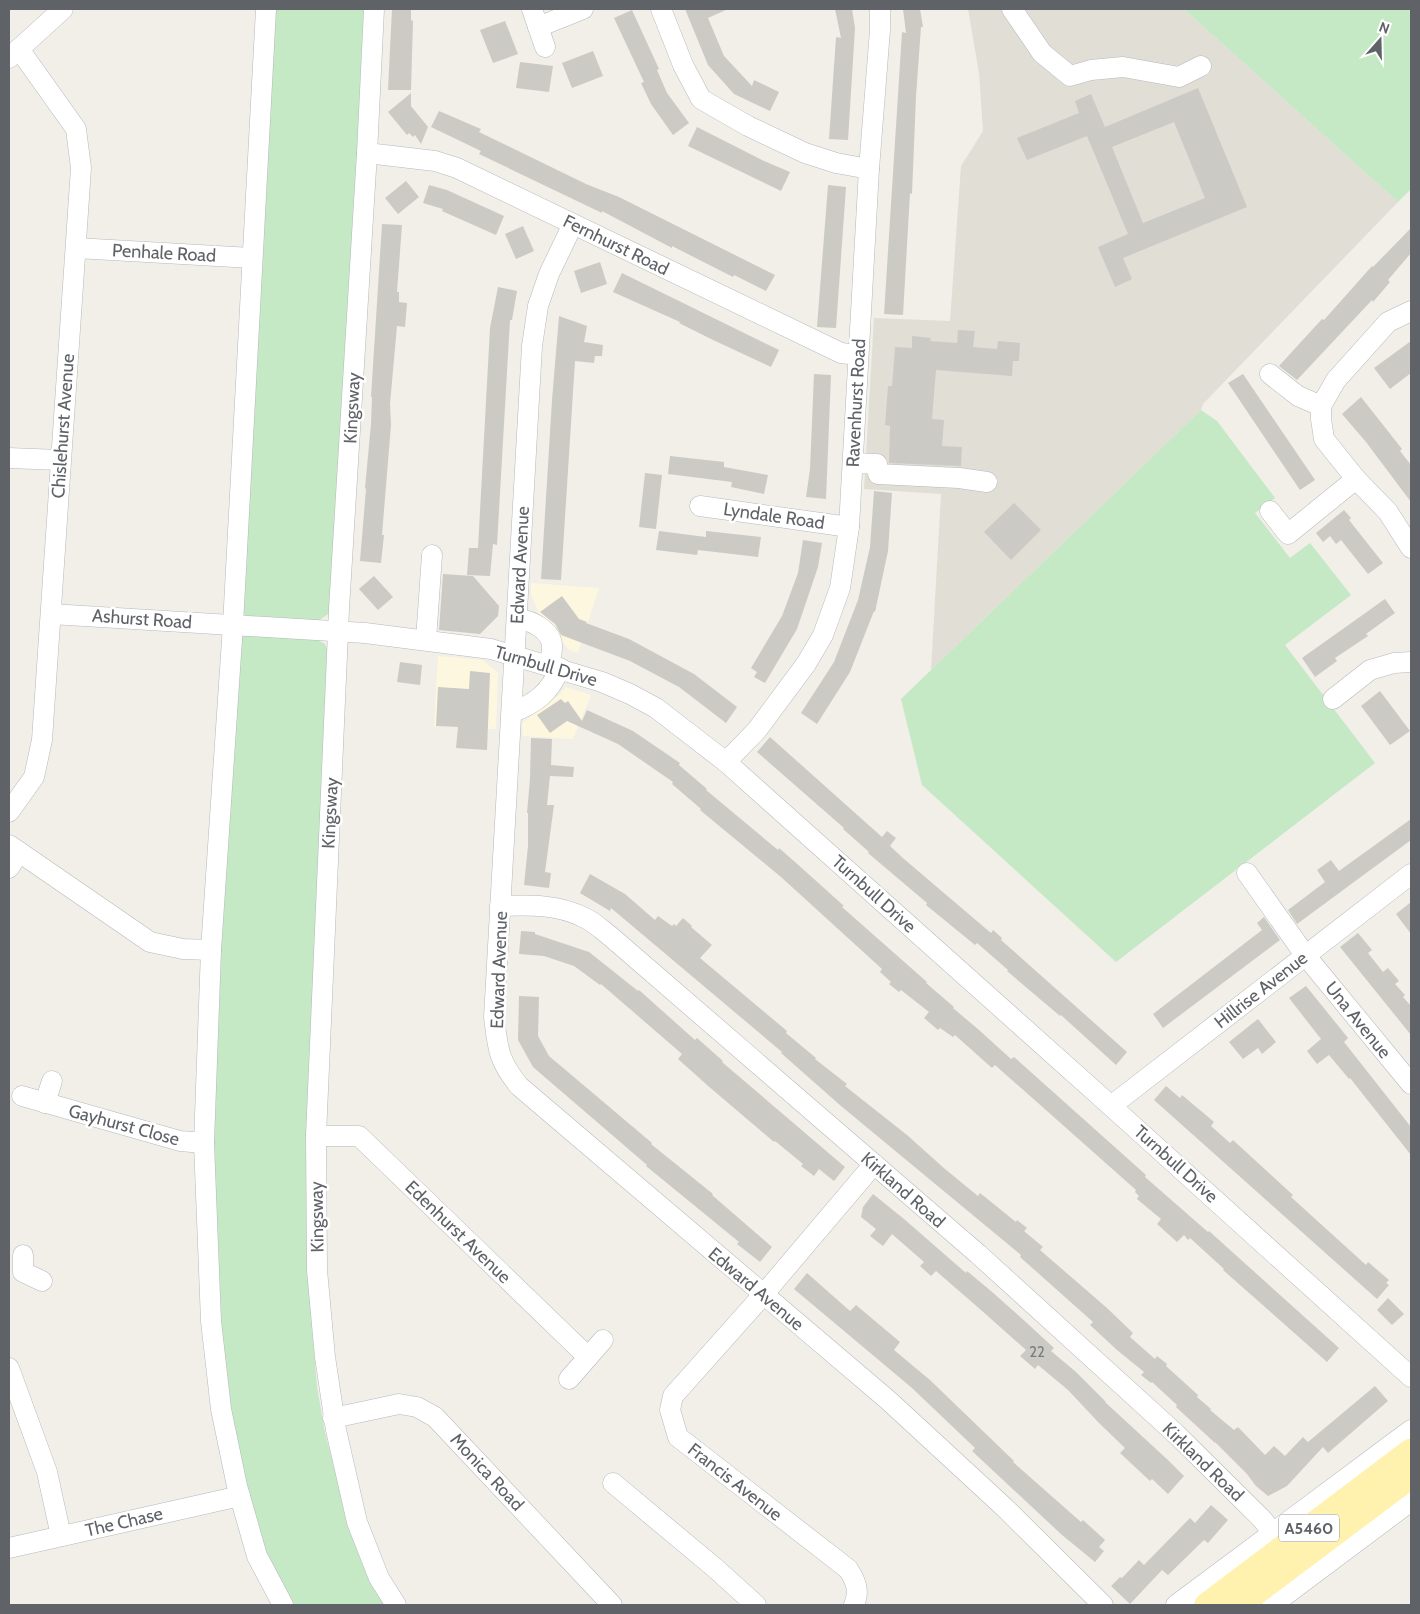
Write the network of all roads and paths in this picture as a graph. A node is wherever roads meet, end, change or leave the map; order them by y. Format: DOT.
graph roads {
  1 [pos="63,9"];
  2 [pos="266,9"];
  3 [pos="374,9"];
  4 [pos="583,9"];
  5 [pos="661,9"];
  6 [pos="880,9"];
  7 [pos="1012,9"];
  8 [pos="535,18"];
  9 [pos="546,47"];
  10 [pos="14,53"];
  11 [pos="1201,66"];
  12 [pos="367,153"];
  13 [pos="870,169"];
  14 [pos="573,224"];
  15 [pos="76,248"];
  16 [pos="252,258"];
  17 [pos="1411,311"];
  18 [pos="858,355"];
  19 [pos="1270,374"];
  20 [pos="1321,406"];
  21 [pos="9,458"];
  22 [pos="60,460"];
  23 [pos="853,463"];
  24 [pos="1356,479"];
  25 [pos="987,482"];
  26 [pos="700,506"];
  27 [pos="1270,511"];
  28 [pos="849,527"];
  29 [pos="1411,548"];
  30 [pos="432,555"];
  31 [pos="51,614"];
  32 [pos="517,619"];
  33 [pos="233,625"];
  34 [pos="339,631"];
  35 [pos="426,640"];
  36 [pos="514,655"];
  37 [pos="1411,662"];
  38 [pos="555,666"];
  39 [pos="1333,699"];
  40 [pos="512,712"];
  41 [pos="726,762"];
  42 [pos="9,812"];
  43 [pos="12,855"];
  44 [pos="1246,873"];
  45 [pos="1411,874"];
  46 [pos="500,906"];
  47 [pos="212,950"];
  48 [pos="1305,955"];
  49 [pos="52,1081"];
  50 [pos="1411,1084"];
  51 [pos="22,1096"];
  52 [pos="45,1103"];
  53 [pos="1111,1106"];
  54 [pos="316,1136"];
  55 [pos="204,1143"];
  56 [pos="874,1164"];
  57 [pos="18,1269"];
  58 [pos="42,1281"];
  59 [pos="763,1295"];
  60 [pos="603,1340"];
  61 [pos="588,1357"];
  62 [pos="9,1368"];
  63 [pos="1411,1377"];
  64 [pos="569,1379"];
  65 [pos="333,1418"];
  66 [pos="1411,1430"];
  67 [pos="1411,1451"];
  68 [pos="1411,1476"];
  69 [pos="613,1483"];
  70 [pos="240,1496"];
  71 [pos="1411,1501"];
  72 [pos="1273,1533"];
  73 [pos="61,1536"];
  74 [pos="9,1548"];
  75 [pos="283,1605"];
  76 [pos="396,1605"];
  77 [pos="612,1605"];
  78 [pos="756,1605"];
  79 [pos="854,1605"];
  80 [pos="1103,1605"];
  81 [pos="1176,1605"];
  82 [pos="1206,1605"];
  83 [pos="1239,1605"];
  84 [pos="1272,1605"];
  1 -- 10 [label="street"];
  2 -- 16 [label="street"];
  3 -- 12 [label="street, Kingsway"];
  4 -- 8 [label="street"];
  5 -- 13 [label="street"];
  6 -- 13 [label="street, Ravenhurst Road"];
  7 -- 11 [label="street"];
  8 -- 9 [label="street"];
  10 -- 15 [label="street, Chislehurst Avenue"];
  12 -- 14 [label="street, Fernhurst Road"];
  12 -- 34 [label="street, Kingsway"];
  13 -- 18 [label="street, Ravenhurst Road"];
  14 -- 18 [label="street, Fernhurst Road"];
  14 -- 32 [label="street, Edward Avenue"];
  15 -- 16 [label="street, Penhale Road"];
  15 -- 22 [label="street, Chislehurst Avenue"];
  16 -- 33 [label="street"];
  17 -- 20 [label="street"];
  18 -- 23 [label="street, Ravenhurst Road"];
  19 -- 20 [label="street"];
  20 -- 24 [label="street"];
  21 -- 22 [label="street"];
  22 -- 31 [label="street, Chislehurst Avenue"];
  23 -- 25 [label="street"];
  23 -- 28 [label="street, Ravenhurst Road"];
  24 -- 27 [label="street"];
  24 -- 29 [label="street"];
  26 -- 28 [label="street, Lyndale Road"];
  28 -- 41 [label="street, Ravenhurst Road"];
  30 -- 35 [label="street"];
  31 -- 33 [label="street, Ashurst Road"];
  31 -- 42 [label="street, Chislehurst Avenue"];
  32 -- 36 [label="street, Edward Avenue"];
  32 -- 38 [label="street"];
  33 -- 34 [label="street, Turnbull Drive"];
  33 -- 47 [label="street"];
  34 -- 35 [label="street, Turnbull Drive"];
  34 -- 54 [label="street, Kingsway"];
  35 -- 36 [label="street, Turnbull Drive"];
  36 -- 38 [label="street, Turnbull Drive"];
  36 -- 40 [label="street, Edward Avenue"];
  37 -- 39 [label="street"];
  38 -- 40 [label="street"];
  38 -- 41 [label="street, Turnbull Drive"];
  40 -- 46 [label="street, Edward Avenue"];
  41 -- 53 [label="street, Turnbull Drive"];
  43 -- 47 [label="street"];
  44 -- 48 [label="street, Una Avenue"];
  45 -- 48 [label="street, Hillrise Avenue"];
  46 -- 56 [label="street, Kirkland Road"];
  46 -- 59 [label="street, Edward Avenue"];
  47 -- 55 [label="street"];
  48 -- 50 [label="street, Una Avenue"];
  48 -- 53 [label="street, Hillrise Avenue"];
  49 -- 52 [label="street, Gayhurst Close"];
  51 -- 52 [label="street, Gayhurst Close"];
  52 -- 55 [label="street, Gayhurst Close"];
  53 -- 63 [label="street, Turnbull Drive"];
  54 -- 61 [label="street, Edenhurst Avenue"];
  54 -- 65 [label="street, Kingsway"];
  55 -- 70 [label="street"];
  56 -- 59 [label="street, Francis Avenue"];
  56 -- 72 [label="street, Kirkland Road"];
  57 -- 58 [label="street"];
  59 -- 79 [label="street, Francis Avenue"];
  59 -- 80 [label="street, Edward Avenue"];
  60 -- 61 [label="street"];
  61 -- 64 [label="street"];
  62 -- 73 [label="street"];
  65 -- 76 [label="street, Kingsway"];
  65 -- 77 [label="street, Monica Road"];
  66 -- 72 [label="street"];
  67 -- 82 [label="main road, A5460"];
  68 -- 83 [label="main road, A5460"];
  69 -- 78 [label="street"];
  70 -- 73 [label="street, The Chase"];
  70 -- 75 [label="street"];
  71 -- 84 [label="street"];
  72 -- 81 [label="street"];
  73 -- 74 [label="street, The Chase"];
}
